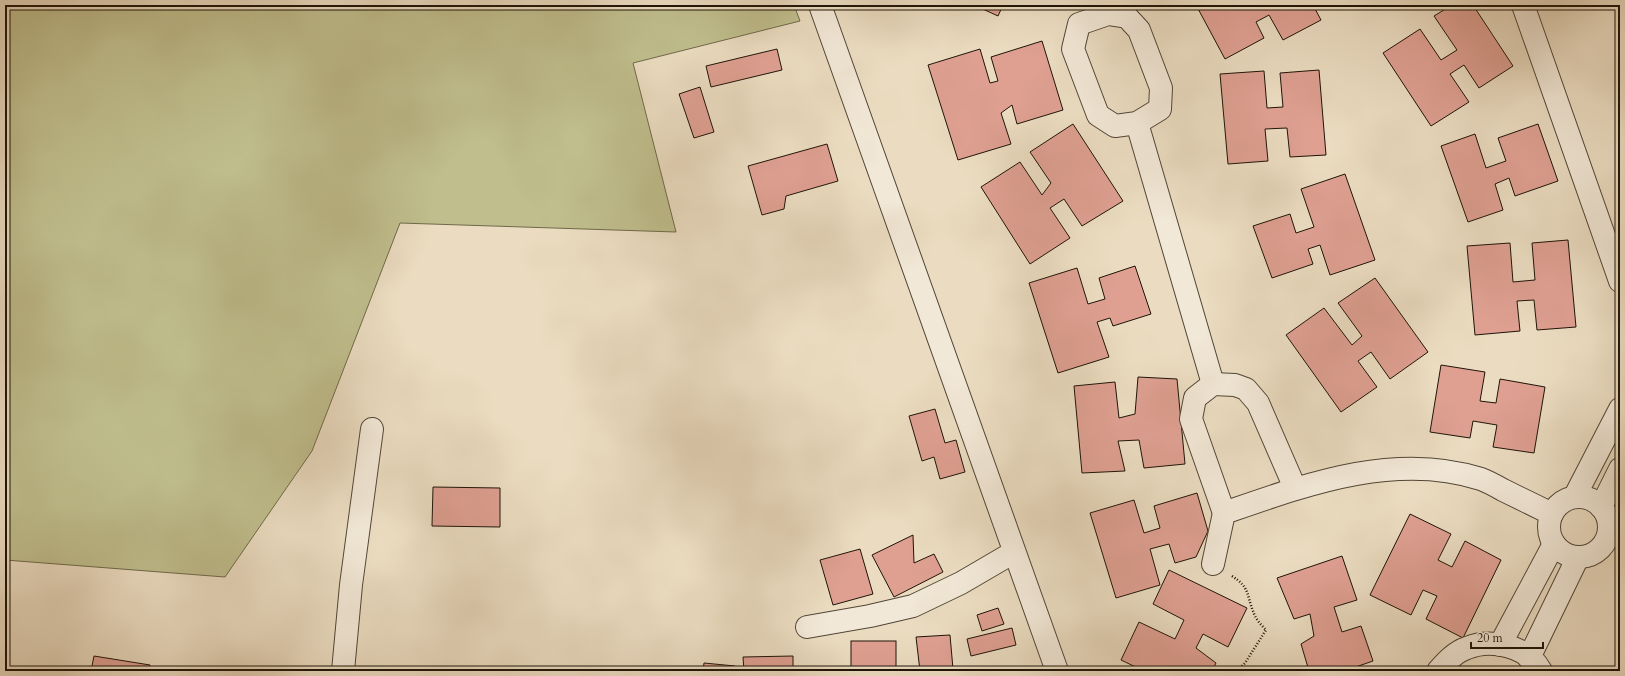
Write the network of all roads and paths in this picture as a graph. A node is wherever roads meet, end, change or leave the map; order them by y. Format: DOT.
graph roads {
  1 [pos="820,5"];
  2 [pos="1523,5"];
  3 [pos="1129,11"];
  4 [pos="1137,123"];
  5 [pos="1620,281"];
  6 [pos="1213,384"];
  7 [pos="1620,409"];
  8 [pos="372,429"];
  9 [pos="1620,469"];
  10 [pos="1296,488"];
  11 [pos="1576,496"];
  12 [pos="1601,507"];
  13 [pos="1224,513"];
  14 [pos="1552,514"];
  15 [pos="1554,544"];
  16 [pos="1014,552"];
  17 [pos="1578,557"];
  18 [pos="1213,564"];
  19 [pos="807,627"];
  20 [pos="1500,645"];
  21 [pos="1535,665"];
  22 [pos="343,671"];
  23 [pos="1056,671"];
  24 [pos="1237,671"];
  25 [pos="1438,671"];
  1 -- 16 [label="street"];
  2 -- 5 [label="street"];
  3 -- 4 [label="street"];
  3 -- 4 [label="street"];
  4 -- 6 [label="street"];
  6 -- 10 [label="street"];
  6 -- 13 [label="street"];
  7 -- 11 [label="street"];
  8 -- 22 [label="street"];
  9 -- 12 [label="street"];
  10 -- 13 [label="street"];
  10 -- 14 [label="street"];
  11 -- 12 [label="street"];
  11 -- 14 [label="street"];
  12 -- 17 [label="street"];
  13 -- 18 [label="street"];
  14 -- 15 [label="street"];
  15 -- 17 [label="street"];
  15 -- 20 [label="street"];
  16 -- 19 [label="street"];
  16 -- 23 [label="street"];
  17 -- 21 [label="street"];
  18 -- 24 [label="path"];
  20 -- 21 [label="street"];
  20 -- 25 [label="street"];
}
